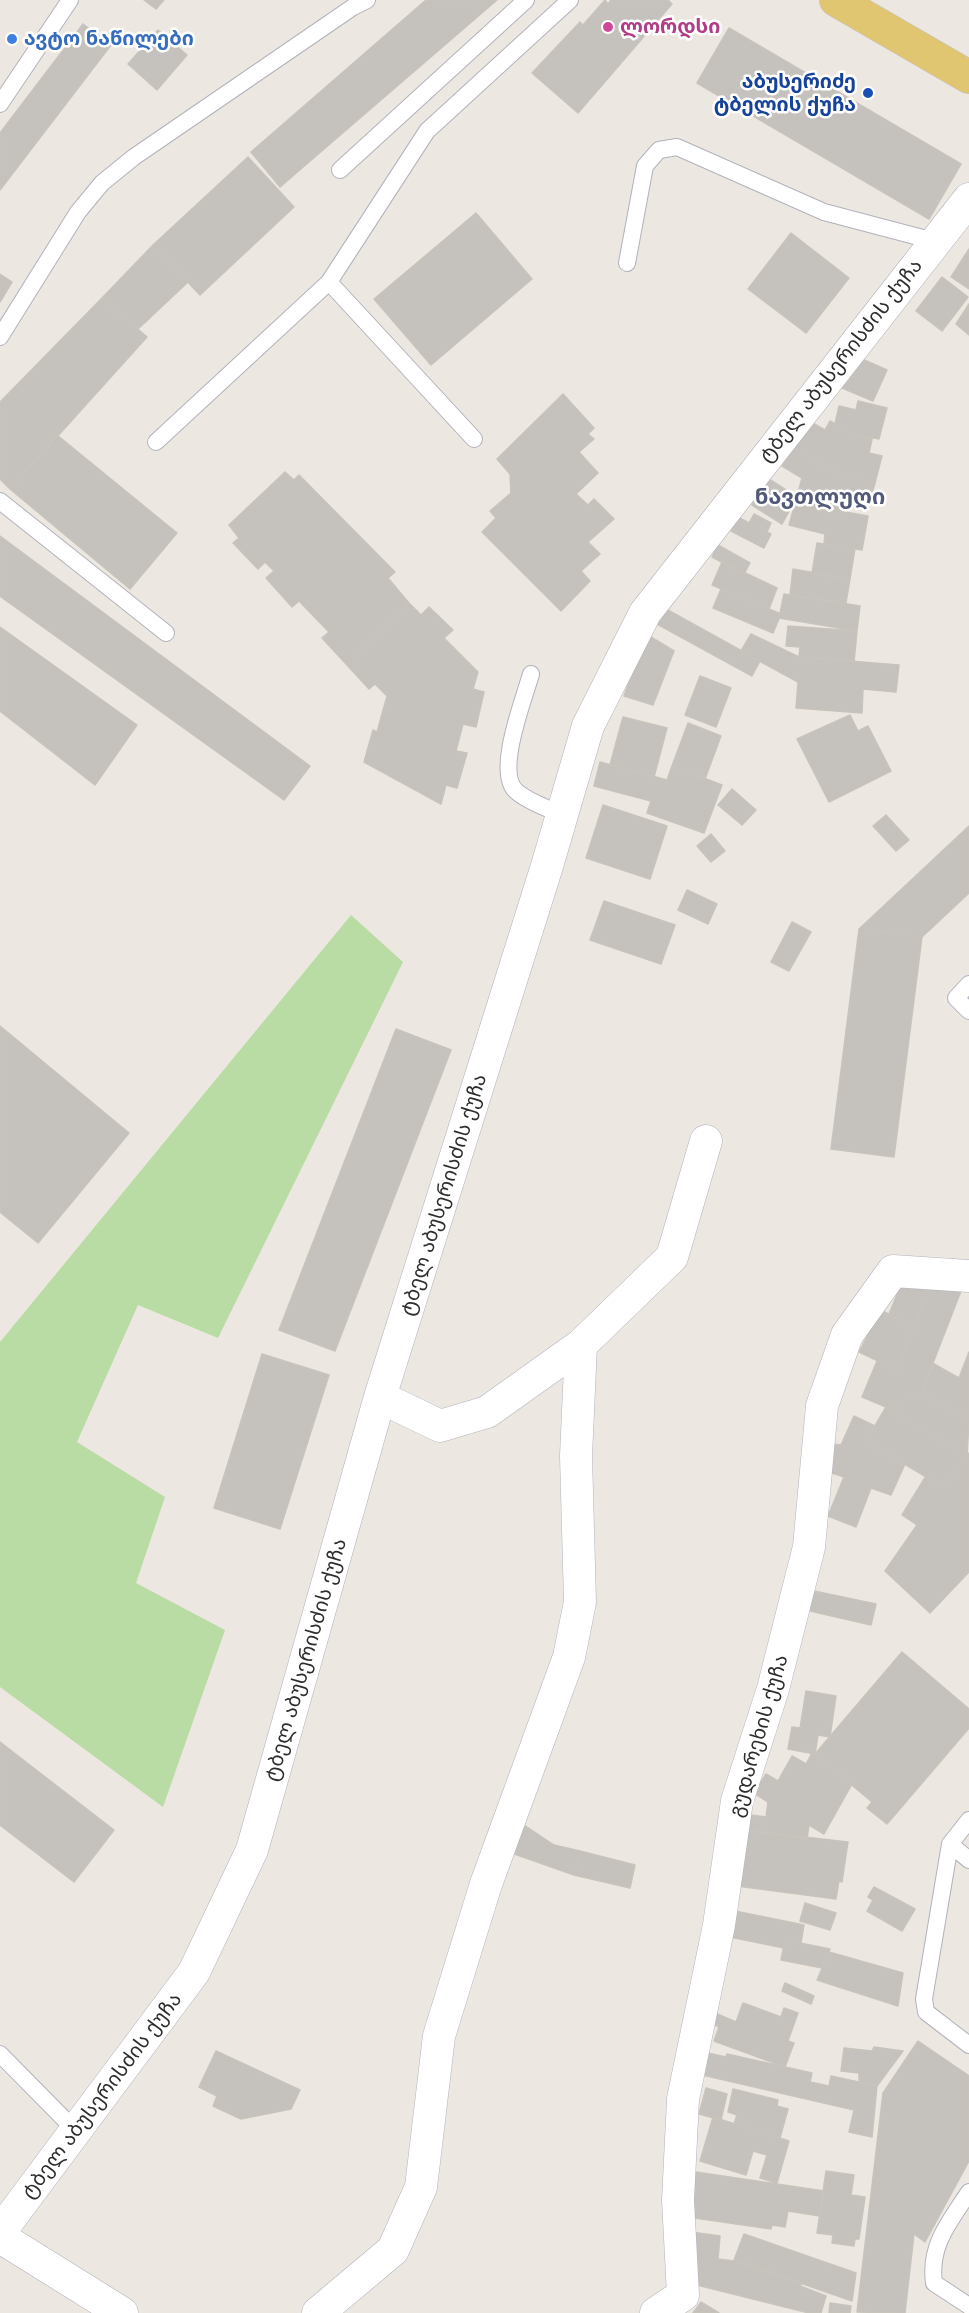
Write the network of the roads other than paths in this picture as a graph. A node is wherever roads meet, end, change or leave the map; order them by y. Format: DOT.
graph roads {
  1 [pos="70,0"];
  2 [pos="368,0"];
  3 [pos="526,0"];
  4 [pos="570,0"];
  5 [pos="836,0"];
  6 [pos="969,77"];
  7 [pos="0,104"];
  8 [pos="340,170"];
  9 [pos="969,199"];
  10 [pos="934,241"];
  11 [pos="627,263"];
  12 [pos="328,282"];
  13 [pos="0,337"];
  14 [pos="474,439"];
  15 [pos="156,442"];
  16 [pos="0,501"];
  17 [pos="166,633"];
  18 [pos="531,674"];
  19 [pos="562,815"];
  20 [pos="969,984"];
  21 [pos="969,1011"];
  22 [pos="706,1141"];
  23 [pos="969,1276"];
  24 [pos="581,1345"];
  25 [pos="380,1397"];
  26 [pos="969,1820"];
  27 [pos="950,1844"];
  28 [pos="969,1860"];
  29 [pos="969,2045"];
  30 [pos="0,2054"];
  31 [pos="77,2132"];
  32 [pos="969,2192"];
  33 [pos="0,2234"];
  34 [pos="969,2306"];
  35 [pos="122,2313"];
  36 [pos="318,2313"];
  37 [pos="656,2313"];
  1 -- 7 [label="lane"];
  2 -- 13 [label="lane"];
  3 -- 8 [label="lane"];
  4 -- 12 [label="lane"];
  5 -- 6 [label="main road"];
  9 -- 10 [label="street, ტბელ აბუსერისძის ქუჩა"];
  10 -- 11 [label="lane"];
  10 -- 19 [label="street, ტბელ აბუსერისძის ქუჩა"];
  12 -- 14 [label="lane"];
  12 -- 15 [label="lane"];
  16 -- 17 [label="lane"];
  18 -- 19 [label="lane"];
  19 -- 25 [label="street, ტბელ აბუსერისძის ქუჩა"];
  20 -- 21 [label="lane"];
  22 -- 24 [label="street"];
  23 -- 37 [label="street, გუდარეხის ქუჩა"];
  24 -- 25 [label="street"];
  24 -- 36 [label="street"];
  25 -- 31 [label="street, ტბელ აბუსერისძის ქუჩა"];
  26 -- 27 [label="lane"];
  27 -- 28 [label="lane"];
  27 -- 29 [label="lane"];
  30 -- 31 [label="lane"];
  31 -- 33 [label="street, ტბელ აბუსერისძის ქუჩა"];
  32 -- 34 [label="lane"];
  33 -- 35 [label="street"];
}
